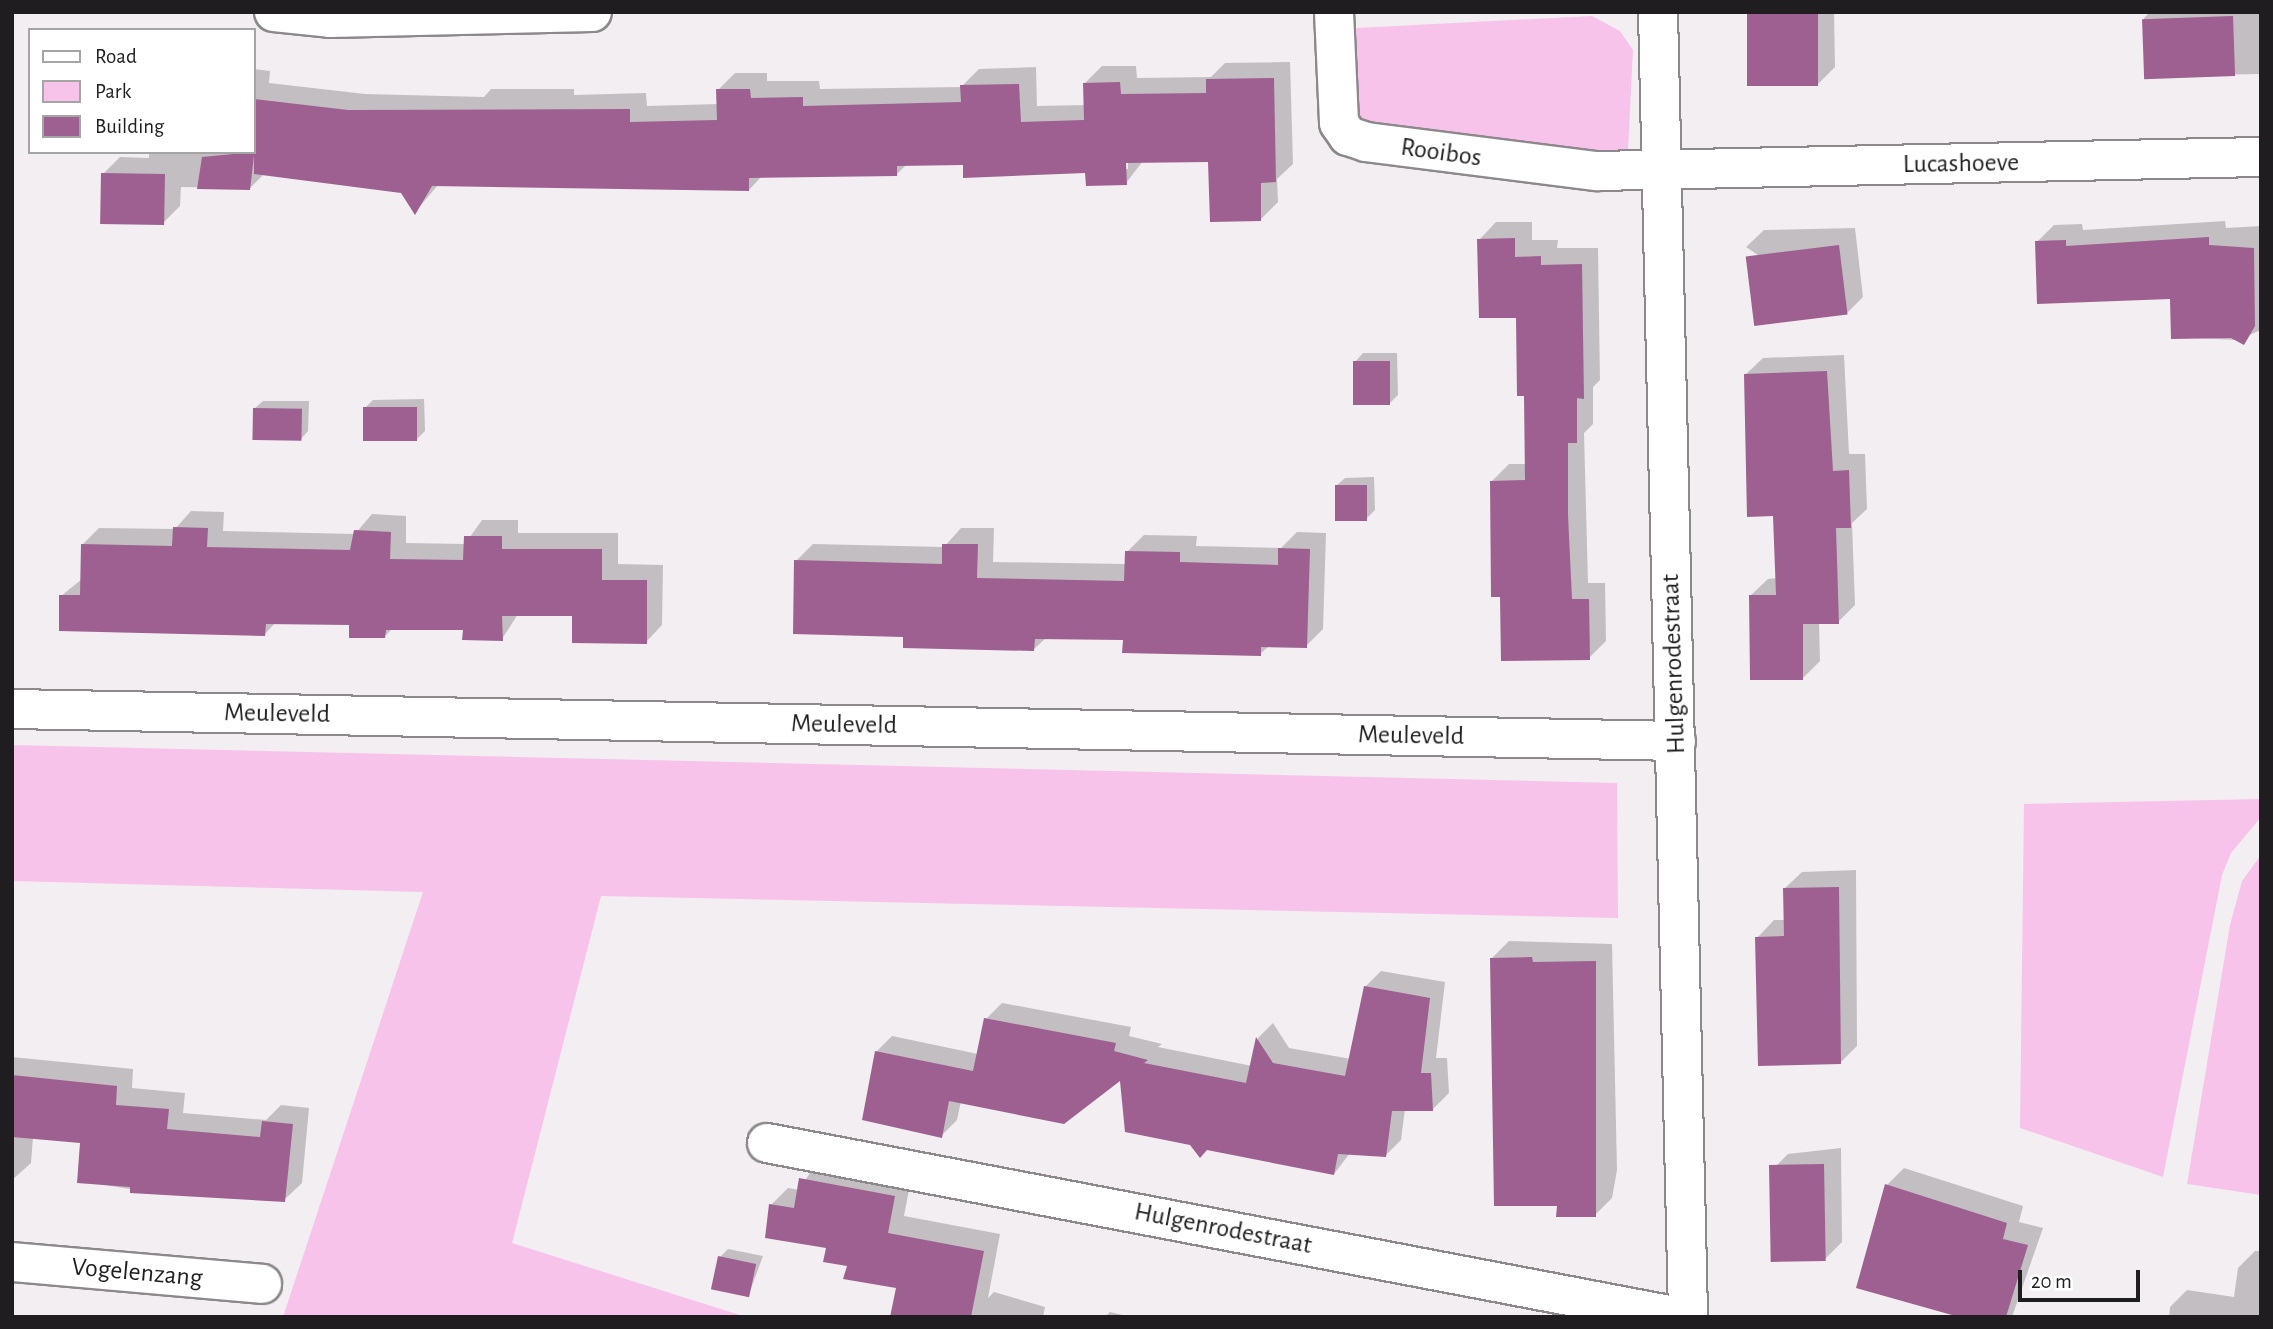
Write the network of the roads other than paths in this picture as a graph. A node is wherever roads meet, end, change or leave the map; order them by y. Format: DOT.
graph roads {
  1 [pos="274,12"];
  2 [pos="592,12"];
  3 [pos="1334,12"];
  4 [pos="1658,12"];
  5 [pos="2261,157"];
  6 [pos="1662,171"];
  7 [pos="12,709"];
  8 [pos="1676,741"];
  9 [pos="767,1143"];
  10 [pos="12,1262"];
  11 [pos="262,1284"];
  12 [pos="1679,1317"];
  13 [pos="1688,1317"];
  1 -- 2 [label="street"];
  3 -- 6 [label="street, Rooibos"];
  4 -- 6 [label="street, Hulgenrodestraat"];
  5 -- 6 [label="street, Lucashoeve"];
  6 -- 8 [label="street, Hulgenrodestraat"];
  7 -- 8 [label="street, Meuleveld"];
  8 -- 13 [label="street, Hulgenrodestraat"];
  9 -- 12 [label="street, Hulgenrodestraat"];
  10 -- 11 [label="street, Vogelenzang"];
}
